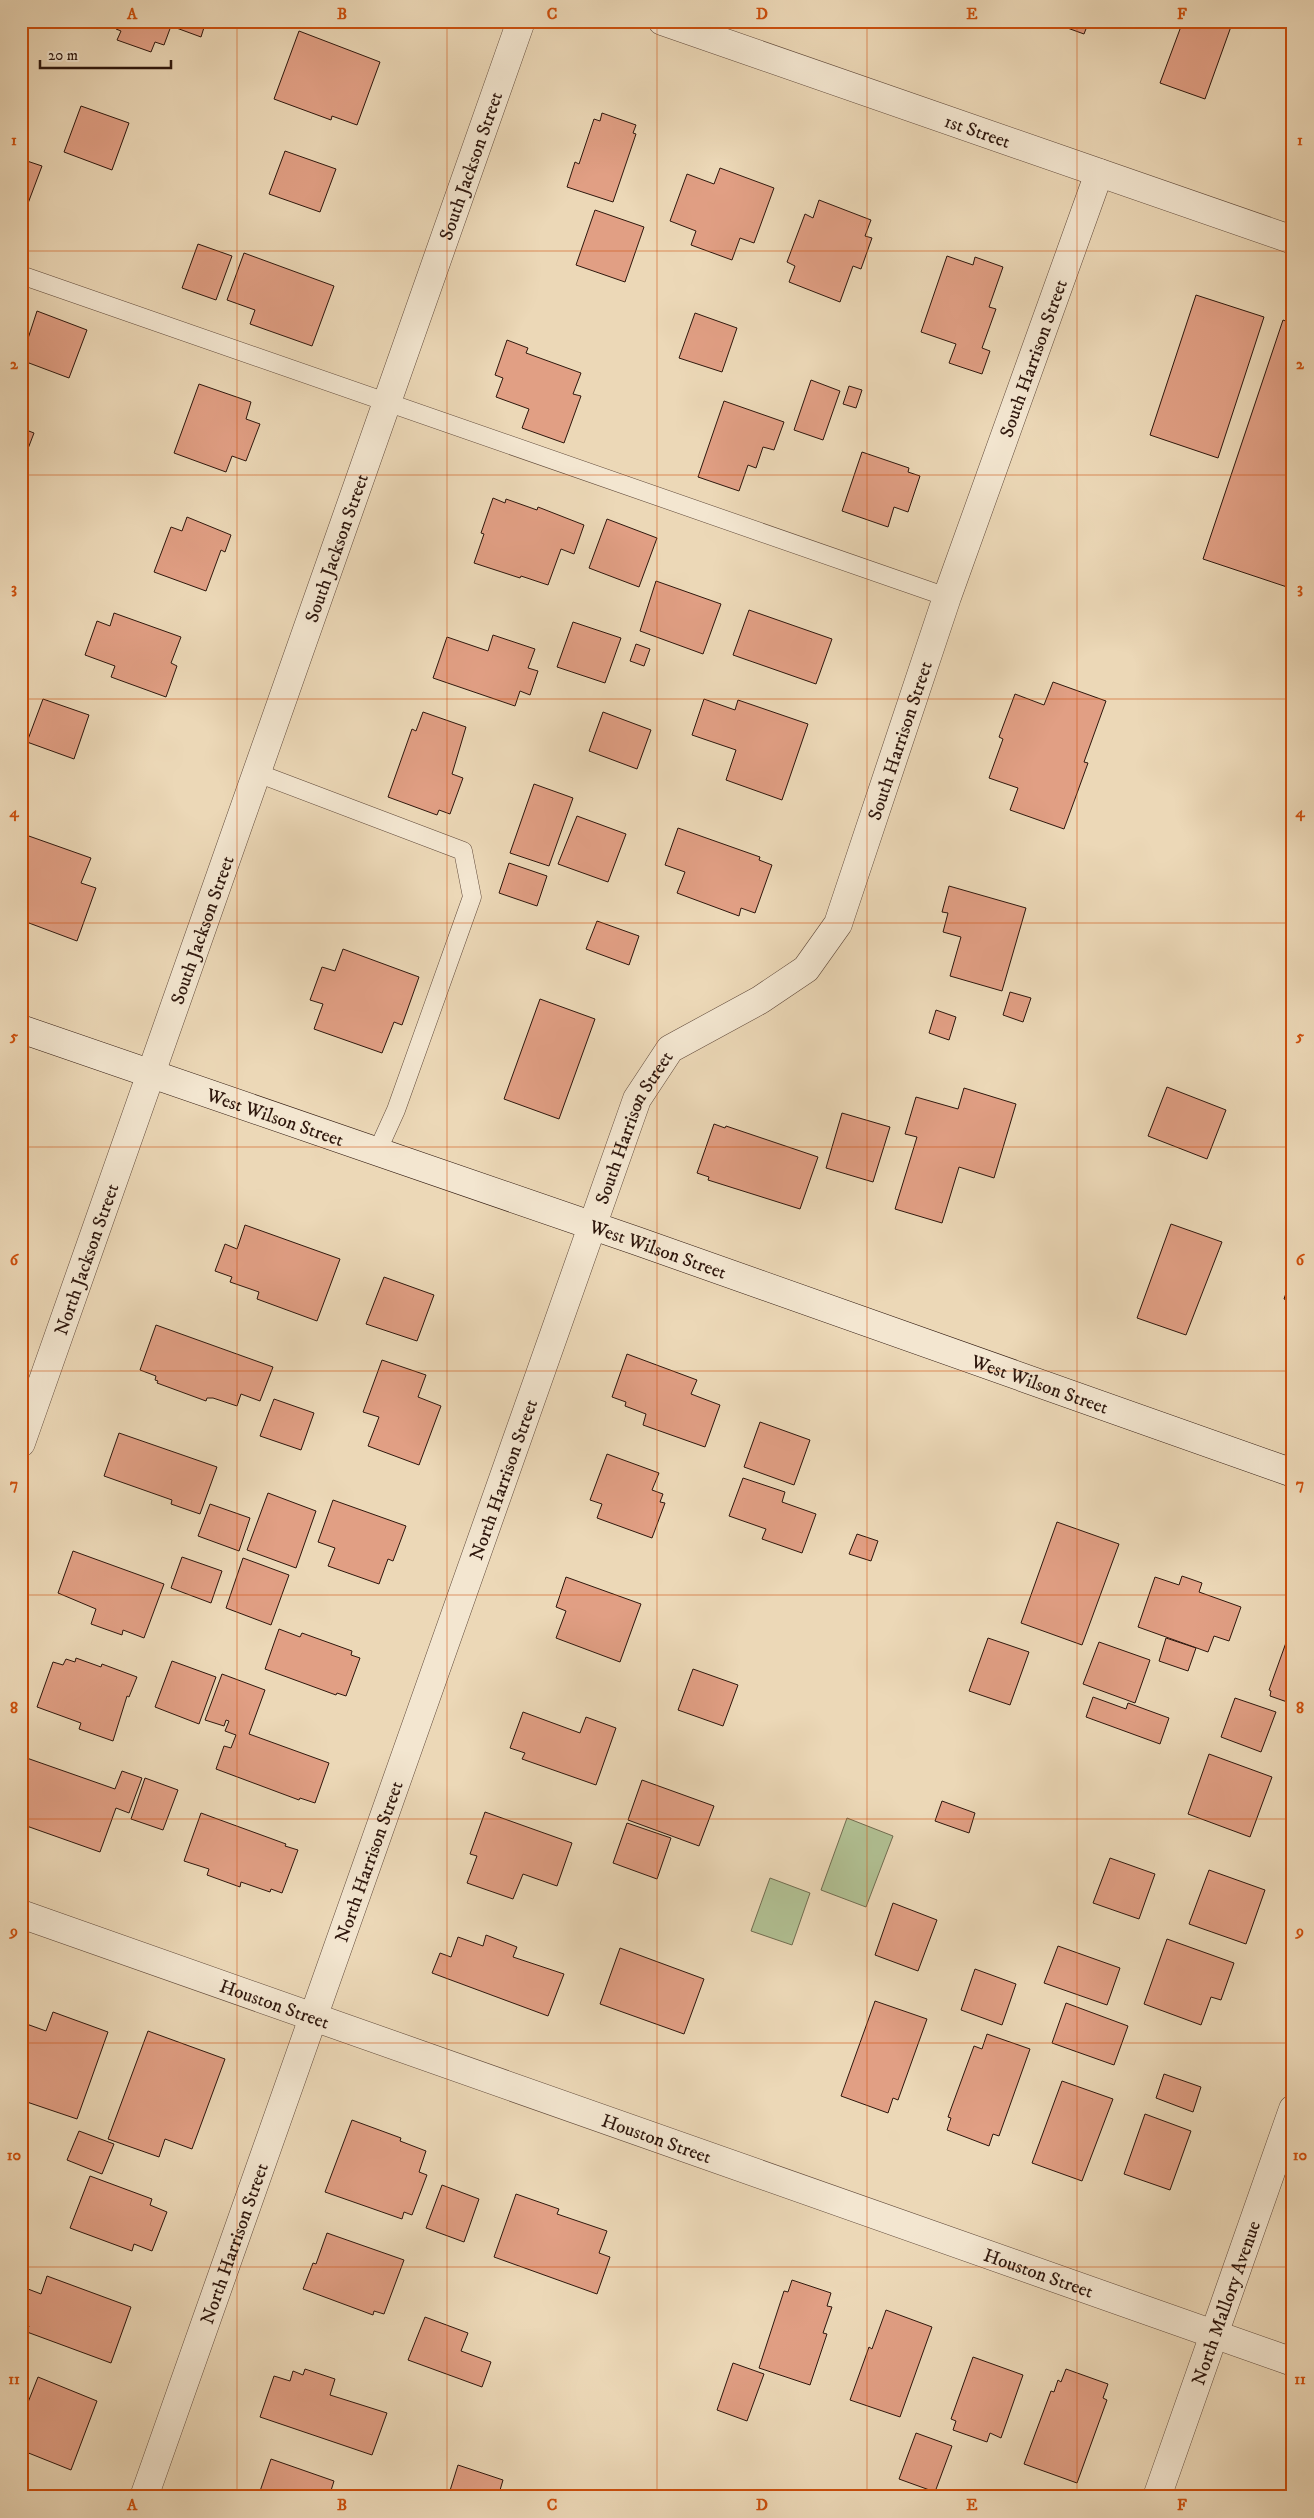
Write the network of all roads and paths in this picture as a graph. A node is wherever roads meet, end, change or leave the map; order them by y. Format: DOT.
graph roads {
  1 [pos="521,21"];
  2 [pos="662,21"];
  3 [pos="1099,173"];
  4 [pos="1293,240"];
  5 [pos="21,275"];
  6 [pos="388,402"];
  7 [pos="947,597"];
  8 [pos="257,773"];
  9 [pos="21,1029"];
  10 [pos="151,1075"];
  11 [pos="377,1152"];
  12 [pos="592,1226"];
  13 [pos="21,1443"];
  14 [pos="1293,1473"];
  15 [pos="21,1914"];
  16 [pos="314,2017"];
  17 [pos="1293,2109"];
  18 [pos="1213,2333"];
  19 [pos="1293,2362"];
  20 [pos="144,2497"];
  21 [pos="1157,2497"];
  1 -- 6 [label="street, South Jackson Street"];
  2 -- 3 [label="street, 1st Street"];
  3 -- 4 [label="street, 1st Street"];
  3 -- 7 [label="street, South Harrison Street"];
  5 -- 6 [label="lane"];
  6 -- 7 [label="lane"];
  6 -- 8 [label="street, South Jackson Street"];
  7 -- 12 [label="street, South Harrison Street"];
  8 -- 10 [label="street, South Jackson Street"];
  8 -- 11 [label="lane"];
  9 -- 10 [label="street, West Wilson Street"];
  10 -- 11 [label="street, West Wilson Street"];
  10 -- 13 [label="street, North Jackson Street"];
  11 -- 12 [label="street, West Wilson Street"];
  12 -- 14 [label="street, West Wilson Street"];
  12 -- 16 [label="street, North Harrison Street"];
  15 -- 16 [label="street, Houston Street"];
  16 -- 18 [label="street, Houston Street"];
  16 -- 20 [label="street, North Harrison Street"];
  17 -- 18 [label="street, North Mallory Avenue"];
  18 -- 19 [label="street, Houston Street"];
  18 -- 21 [label="street, North Mallory Avenue"];
}
